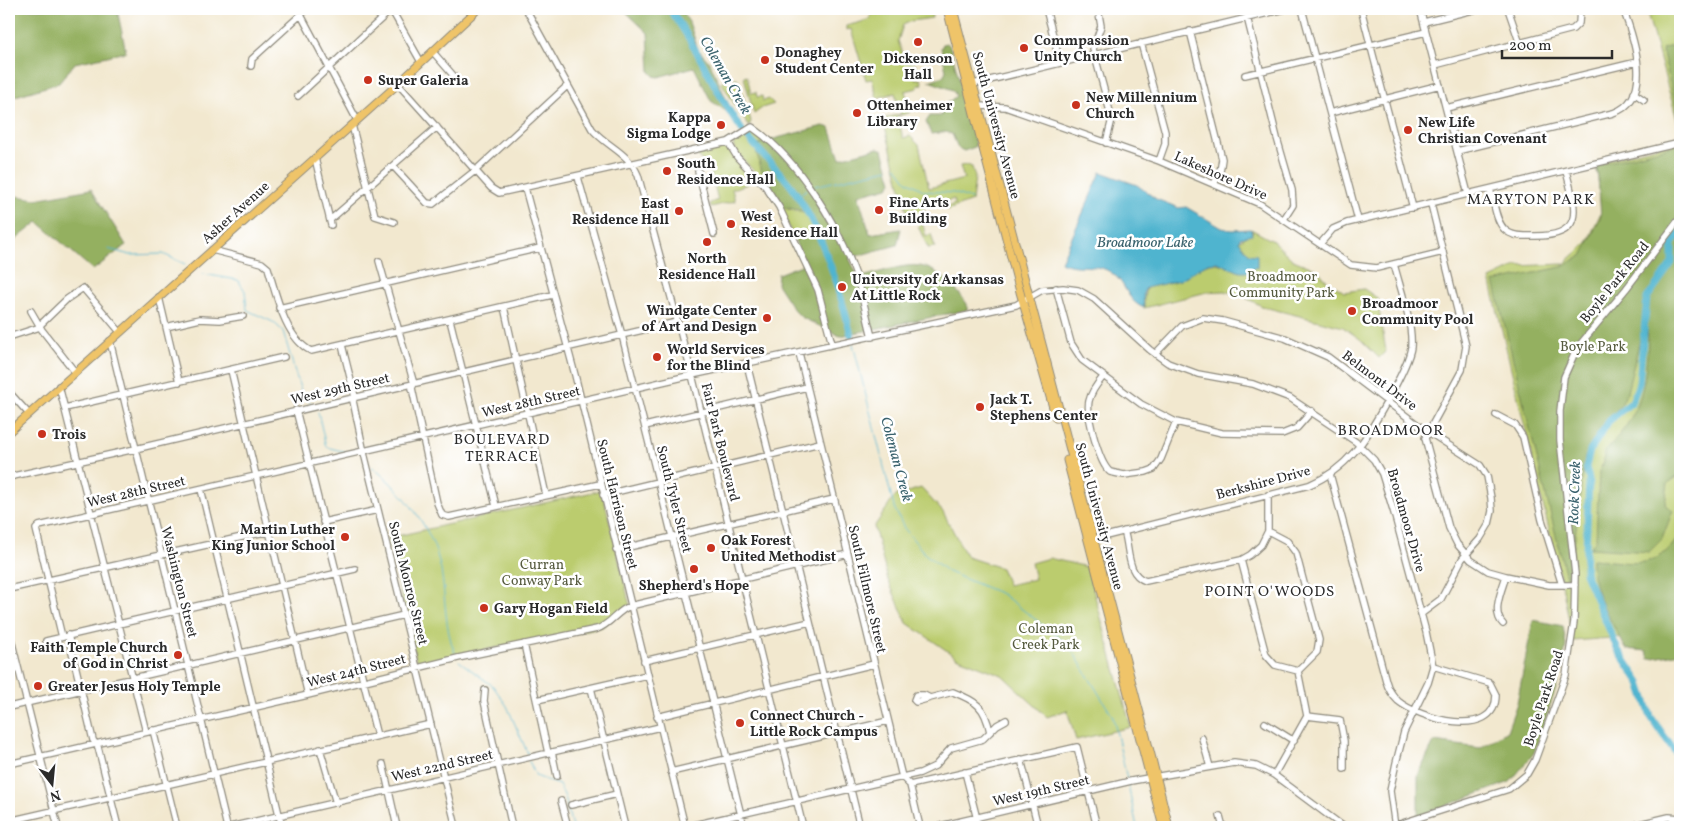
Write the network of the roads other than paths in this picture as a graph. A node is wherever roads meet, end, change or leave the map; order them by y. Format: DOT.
graph roads {
  1 [pos="307,9"];
  2 [pos="391,9"];
  3 [pos="478,9"];
  4 [pos="526,9"];
  5 [pos="947,9"];
  6 [pos="953,9"];
  7 [pos="1046,9"];
  8 [pos="1098,9"];
  9 [pos="1285,9"];
  10 [pos="1302,9"];
  11 [pos="1361,9"];
  12 [pos="1420,9"];
  13 [pos="1477,9"];
  14 [pos="1508,9"];
  15 [pos="1580,9"];
  16 [pos="1623,9"];
  17 [pos="301,15"];
  18 [pos="1248,17"];
  19 [pos="1424,22"];
  20 [pos="1190,31"];
  21 [pos="1426,32"];
  22 [pos="1141,43"];
  23 [pos="1520,44"];
  24 [pos="1370,45"];
  25 [pos="433,52"];
  26 [pos="1094,54"];
  27 [pos="1316,59"];
  28 [pos="421,62"];
  29 [pos="1060,62"];
  30 [pos="1637,62"];
  31 [pos="1435,65"];
  32 [pos="252,66"];
  33 [pos="329,67"];
  34 [pos="1260,73"];
  35 [pos="1244,76"];
  36 [pos="459,82"];
  37 [pos="398,84"];
  38 [pos="970,84"];
  39 [pos="1440,85"];
  40 [pos="566,86"];
  41 [pos="1634,93"];
  42 [pos="298,96"];
  43 [pos="1385,99"];
  44 [pos="1644,100"];
  45 [pos="979,106"];
  46 [pos="1446,108"];
  47 [pos="1330,113"];
  48 [pos="355,122"];
  49 [pos="437,127"];
  50 [pos="728,142"];
  51 [pos="1106,143"];
  52 [pos="1680,143"];
  53 [pos="1457,151"];
  54 [pos="315,158"];
  55 [pos="1159,161"];
  56 [pos="632,164"];
  57 [pos="393,166"];
  58 [pos="476,170"];
  59 [pos="1566,170"];
  60 [pos="698,171"];
  61 [pos="578,177"];
  62 [pos="1214,184"];
  63 [pos="368,188"];
  64 [pos="525,188"];
  65 [pos="1490,189"];
  66 [pos="1468,194"];
  67 [pos="1431,204"];
  68 [pos="1413,208"];
  69 [pos="1680,218"];
  70 [pos="1284,219"];
  71 [pos="1358,220"];
  72 [pos="394,222"];
  73 [pos="714,234"];
  74 [pos="1320,244"];
  75 [pos="540,248"];
  76 [pos="212,250"];
  77 [pos="1443,252"];
  78 [pos="379,261"];
  79 [pos="1394,264"];
  80 [pos="385,284"];
  81 [pos="1056,288"];
  82 [pos="552,295"];
  83 [pos="159,297"];
  84 [pos="1026,298"];
  85 [pos="504,307"];
  86 [pos="279,308"];
  87 [pos="31,311"];
  88 [pos="244,316"];
  89 [pos="450,320"];
  90 [pos="678,322"];
  91 [pos="40,326"];
  92 [pos="166,327"];
  93 [pos="120,332"];
  94 [pos="398,332"];
  95 [pos="622,335"];
  96 [pos="9,337"];
  97 [pos="872,337"];
  98 [pos="110,341"];
  99 [pos="832,344"];
  100 [pos="342,345"];
  101 [pos="567,349"];
  102 [pos="798,353"];
  103 [pos="1155,354"];
  104 [pos="284,357"];
  105 [pos="517,360"];
  106 [pos="747,364"];
  107 [pos="231,370"];
  108 [pos="75,372"];
  109 [pos="464,372"];
  110 [pos="692,376"];
  111 [pos="1103,377"];
  112 [pos="179,382"];
  113 [pos="414,384"];
  114 [pos="59,386"];
  115 [pos="807,387"];
  116 [pos="635,389"];
  117 [pos="9,392"];
  118 [pos="123,396"];
  119 [pos="355,398"];
  120 [pos="756,399"];
  121 [pos="1386,401"];
  122 [pos="580,402"];
  123 [pos="65,408"];
  124 [pos="296,410"];
  125 [pos="1312,411"];
  126 [pos="701,412"];
  127 [pos="28,414"];
  128 [pos="528,414"];
  129 [pos="1496,415"];
  130 [pos="1176,422"];
  131 [pos="242,423"];
  132 [pos="476,426"];
  133 [pos="644,426"];
  134 [pos="1428,431"];
  135 [pos="9,432"];
  136 [pos="422,438"];
  137 [pos="820,443"];
  138 [pos="1360,445"];
  139 [pos="135,450"];
  140 [pos="364,452"];
  141 [pos="769,455"];
  142 [pos="78,461"];
  143 [pos="309,465"];
  144 [pos="715,468"];
  145 [pos="1330,474"];
  146 [pos="9,477"];
  147 [pos="256,477"];
  148 [pos="658,481"];
  149 [pos="600,484"];
  150 [pos="201,489"];
  151 [pos="546,494"];
  152 [pos="603,494"];
  153 [pos="1268,495"];
  154 [pos="834,499"];
  155 [pos="148,502"];
  156 [pos="496,506"];
  157 [pos="378,510"];
  158 [pos="783,511"];
  159 [pos="92,515"];
  160 [pos="323,522"];
  161 [pos="728,524"];
  162 [pos="1268,530"];
  163 [pos="1124,531"];
  164 [pos="269,533"];
  165 [pos="672,537"];
  166 [pos="1090,539"];
  167 [pos="214,544"];
  168 [pos="616,550"];
  169 [pos="848,554"];
  170 [pos="1466,555"];
  171 [pos="161,556"];
  172 [pos="1241,560"];
  173 [pos="796,566"];
  174 [pos="105,568"];
  175 [pos="355,569"];
  176 [pos="336,574"];
  177 [pos="1506,576"];
  178 [pos="742,580"];
  179 [pos="48,582"];
  180 [pos="1562,585"];
  181 [pos="1575,585"];
  182 [pos="282,586"];
  183 [pos="9,589"];
  184 [pos="686,593"];
  185 [pos="228,599"];
  186 [pos="630,606"];
  187 [pos="174,610"];
  188 [pos="1421,614"];
  189 [pos="404,615"];
  190 [pos="810,622"];
  191 [pos="120,623"];
  192 [pos="1503,624"];
  193 [pos="350,628"];
  194 [pos="9,631"];
  195 [pos="756,635"];
  196 [pos="65,636"];
  197 [pos="46,641"];
  198 [pos="296,641"];
  199 [pos="524,644"];
  200 [pos="700,648"];
  201 [pos="11,649"];
  202 [pos="241,653"];
  203 [pos="644,661"];
  204 [pos="874,664"];
  205 [pos="187,665"];
  206 [pos="1433,666"];
  207 [pos="417,668"];
  208 [pos="1298,671"];
  209 [pos="647,675"];
  210 [pos="823,676"];
  211 [pos="134,678"];
  212 [pos="363,682"];
  213 [pos="591,688"];
  214 [pos="80,690"];
  215 [pos="485,690"];
  216 [pos="770,690"];
  217 [pos="308,695"];
  218 [pos="930,698"];
  219 [pos="537,700"];
  220 [pos="26,703"];
  221 [pos="714,704"];
  222 [pos="254,706"];
  223 [pos="9,707"];
  224 [pos="1415,711"];
  225 [pos="1306,716"];
  226 [pos="658,717"];
  227 [pos="200,719"];
  228 [pos="1006,720"];
  229 [pos="888,721"];
  230 [pos="1265,723"];
  231 [pos="430,724"];
  232 [pos="660,727"];
  233 [pos="153,730"];
  234 [pos="146,732"];
  235 [pos="990,732"];
  236 [pos="837,733"];
  237 [pos="377,736"];
  238 [pos="1202,738"];
  239 [pos="604,740"];
  240 [pos="1294,741"];
  241 [pos="94,744"];
  242 [pos="783,746"];
  243 [pos="320,749"];
  244 [pos="550,753"];
  245 [pos="40,756"];
  246 [pos="727,759"];
  247 [pos="1021,759"];
  248 [pos="266,762"];
  249 [pos="9,764"];
  250 [pos="383,764"];
  251 [pos="498,765"];
  252 [pos="1210,767"];
  253 [pos="1344,769"];
  254 [pos="671,772"];
  255 [pos="965,772"];
  256 [pos="214,774"];
  257 [pos="917,774"];
  258 [pos="1274,775"];
  259 [pos="557,776"];
  260 [pos="444,777"];
  261 [pos="902,777"];
  262 [pos="1154,777"];
  263 [pos="920,783"];
  264 [pos="167,785"];
  265 [pos="910,785"];
  266 [pos="851,789"];
  267 [pos="389,790"];
  268 [pos="1089,792"];
  269 [pos="617,794"];
  270 [pos="110,798"];
  271 [pos="561,801"];
  272 [pos="797,801"];
  273 [pos="336,803"];
  274 [pos="571,805"];
  275 [pos="1032,805"];
  276 [pos="54,811"];
  277 [pos="741,814"];
  278 [pos="280,816"];
  279 [pos="1220,816"];
  280 [pos="976,818"];
  281 [pos="1680,818"];
  282 [pos="9,821"];
  283 [pos="1338,824"];
  284 [pos="1631,826"];
  285 [pos="58,827"];
  286 [pos="118,827"];
  287 [pos="177,827"];
  288 [pos="229,827"];
  289 [pos="282,827"];
  290 [pos="397,827"];
  291 [pos="456,827"];
  292 [pos="512,827"];
  293 [pos="568,827"];
  294 [pos="625,827"];
  295 [pos="685,827"];
  296 [pos="744,827"];
  297 [pos="803,827"];
  298 [pos="860,827"];
  299 [pos="920,827"];
  300 [pos="936,827"];
  301 [pos="979,827"];
  302 [pos="1038,827"];
  303 [pos="1097,827"];
  304 [pos="1163,827"];
  305 [pos="1169,827"];
  306 [pos="1224,827"];
  307 [pos="1344,827"];
  308 [pos="1393,827"];
  1 -- 17 [label="street"];
  2 -- 28 [label="street"];
  2 -- 33 [label="street"];
  3 -- 25 [label="main road, Asher Avenue"];
  4 -- 40 [label="street, Fair Park Boulevard"];
  5 -- 38 [label="main road, South University Avenue"];
  6 -- 38 [label="main road, South University Avenue"];
  7 -- 29 [label="street"];
  8 -- 26 [label="street"];
  9 -- 18 [label="street"];
  10 -- 27 [label="street"];
  11 -- 24 [label="street"];
  12 -- 19 [label="street"];
  13 -- 19 [label="street"];
  14 -- 23 [label="street"];
  15 -- 23 [label="street"];
  16 -- 30 [label="street"];
  17 -- 32 [label="street"];
  17 -- 33 [label="street"];
  18 -- 20 [label="street"];
  18 -- 34 [label="street"];
  19 -- 21 [label="street"];
  20 -- 22 [label="street"];
  20 -- 62 [label="street"];
  21 -- 24 [label="street"];
  21 -- 31 [label="street"];
  22 -- 26 [label="street"];
  22 -- 55 [label="street"];
  23 -- 31 [label="street"];
  24 -- 27 [label="street"];
  24 -- 43 [label="street"];
  25 -- 28 [label="main road, Asher Avenue"];
  25 -- 36 [label="street"];
  26 -- 29 [label="street"];
  26 -- 51 [label="street"];
  27 -- 34 [label="street"];
  27 -- 47 [label="street"];
  28 -- 37 [label="main road, Asher Avenue"];
  29 -- 38 [label="street"];
  30 -- 41 [label="street"];
  30 -- 46 [label="street"];
  31 -- 39 [label="street"];
  33 -- 42 [label="street"];
  33 -- 48 [label="street"];
  34 -- 35 [label="street"];
  34 -- 70 [label="street"];
  37 -- 48 [label="main road, Asher Avenue"];
  37 -- 49 [label="street"];
  38 -- 45 [label="main road, South University Avenue"];
  38 -- 84 [label="main road, South University Avenue"];
  39 -- 43 [label="street"];
  39 -- 46 [label="street"];
  40 -- 56 [label="street, Fair Park Boulevard"];
  40 -- 58 [label="street"];
  41 -- 44 [label="street"];
  41 -- 53 [label="street"];
  43 -- 47 [label="street"];
  43 -- 68 [label="street"];
  45 -- 51 [label="street, Lakeshore Drive"];
  45 -- 84 [label="main road, South University Avenue"];
  46 -- 53 [label="street"];
  47 -- 71 [label="street"];
  48 -- 54 [label="main road, Asher Avenue"];
  48 -- 63 [label="street"];
  49 -- 57 [label="street"];
  49 -- 58 [label="street"];
  50 -- 56 [label="street"];
  50 -- 97 [label="street"];
  50 -- 99 [label="street"];
  51 -- 55 [label="street, Lakeshore Drive"];
  52 -- 59 [label="street"];
  53 -- 66 [label="street"];
  54 -- 63 [label="street"];
  54 -- 76 [label="main road, Asher Avenue"];
  55 -- 62 [label="street, Lakeshore Drive"];
  56 -- 61 [label="street"];
  56 -- 90 [label="street, Fair Park Boulevard"];
  57 -- 58 [label="street"];
  57 -- 63 [label="street"];
  58 -- 64 [label="street"];
  59 -- 65 [label="street"];
  59 -- 65 [label="street"];
  60 -- 73 [label="street"];
  61 -- 64 [label="street"];
  61 -- 95 [label="street, South Tyler Street"];
  62 -- 70 [label="street, Lakeshore Drive"];
  63 -- 72 [label="street"];
  64 -- 75 [label="street, South Harrison Street"];
  65 -- 66 [label="street"];
  66 -- 67 [label="street"];
  67 -- 68 [label="street"];
  67 -- 77 [label="street"];
  68 -- 71 [label="street"];
  69 -- 181 [label="street, Boyle Park Road"];
  70 -- 74 [label="street, Lakeshore Drive"];
  71 -- 74 [label="street"];
  74 -- 79 [label="street, Lakeshore Drive"];
  75 -- 80 [label="street"];
  75 -- 82 [label="street, South Harrison Street"];
  76 -- 83 [label="main road, Asher Avenue"];
  76 -- 86 [label="street"];
  77 -- 79 [label="street, Lakeshore Drive"];
  77 -- 134 [label="street"];
  78 -- 80 [label="street"];
  79 -- 121 [label="street, Berkshire Drive"];
  80 -- 86 [label="street"];
  80 -- 94 [label="street"];
  81 -- 84 [label="street, Broadmoor Drive"];
  81 -- 103 [label="street, Broadmoor Drive"];
  81 -- 111 [label="street"];
  82 -- 85 [label="street"];
  82 -- 101 [label="street, South Harrison Street"];
  83 -- 92 [label="street"];
  83 -- 93 [label="main road, Asher Avenue"];
  84 -- 97 [label="street, West 28th Street"];
  84 -- 166 [label="main road, South University Avenue"];
  85 -- 89 [label="street"];
  85 -- 105 [label="street"];
  86 -- 100 [label="street"];
  87 -- 91 [label="street"];
  88 -- 92 [label="street"];
  89 -- 94 [label="street"];
  89 -- 109 [label="street"];
  90 -- 95 [label="street, West 29th Street"];
  90 -- 110 [label="street, Fair Park Boulevard"];
  91 -- 93 [label="street"];
  91 -- 96 [label="street"];
  91 -- 108 [label="street"];
  92 -- 112 [label="street"];
  93 -- 98 [label="main road, Asher Avenue"];
  94 -- 100 [label="street"];
  94 -- 113 [label="street"];
  95 -- 101 [label="street, West 29th Street"];
  95 -- 116 [label="street, South Tyler Street"];
  97 -- 99 [label="street, West 28th Street"];
  98 -- 108 [label="main road, Asher Avenue"];
  98 -- 118 [label="street, Washington Street"];
  99 -- 102 [label="street, West 28th Street"];
  100 -- 119 [label="street, South Monroe Street"];
  101 -- 105 [label="street, West 29th Street"];
  101 -- 122 [label="street, South Harrison Street"];
  102 -- 106 [label="street, West 28th Street"];
  102 -- 115 [label="street, South Fillmore Street"];
  103 -- 121 [label="street, Belmont Drive"];
  103 -- 125 [label="street, Broadmoor Drive"];
  104 -- 107 [label="street"];
  105 -- 109 [label="street, West 29th Street"];
  105 -- 128 [label="street"];
  106 -- 110 [label="street, West 28th Street"];
  106 -- 120 [label="street"];
  107 -- 112 [label="street"];
  107 -- 131 [label="street"];
  108 -- 114 [label="main road, Asher Avenue"];
  109 -- 113 [label="street, West 29th Street"];
  109 -- 132 [label="street"];
  110 -- 116 [label="street, West 28th Street"];
  110 -- 126 [label="street, Fair Park Boulevard"];
  111 -- 130 [label="street"];
  111 -- 130 [label="street"];
  112 -- 118 [label="street"];
  113 -- 119 [label="street, West 29th Street"];
  113 -- 136 [label="street"];
  114 -- 123 [label="street"];
  114 -- 127 [label="main road, Asher Avenue"];
  115 -- 120 [label="street"];
  115 -- 137 [label="street, South Fillmore Street"];
  116 -- 122 [label="street, West 28th Street"];
  116 -- 133 [label="street, South Tyler Street"];
  117 -- 127 [label="street"];
  118 -- 123 [label="street"];
  118 -- 139 [label="street, Washington Street"];
  119 -- 124 [label="street, West 29th Street"];
  119 -- 140 [label="street, South Monroe Street"];
  120 -- 126 [label="street"];
  120 -- 141 [label="street"];
  121 -- 134 [label="street, Belmont Drive"];
  121 -- 138 [label="street, Berkshire Drive"];
  122 -- 128 [label="street, West 28th Street"];
  122 -- 149 [label="street, South Harrison Street"];
  123 -- 142 [label="street"];
  124 -- 131 [label="street, West 29th Street"];
  124 -- 143 [label="street"];
  125 -- 130 [label="street"];
  125 -- 138 [label="street, Broadmoor Drive"];
  126 -- 133 [label="street"];
  126 -- 144 [label="street, Fair Park Boulevard"];
  127 -- 135 [label="main road, Asher Avenue"];
  128 -- 132 [label="street, West 28th Street"];
  128 -- 151 [label="street"];
  129 -- 180 [label="street"];
  131 -- 139 [label="street, West 29th Street"];
  131 -- 147 [label="street"];
  132 -- 136 [label="street, West 28th Street"];
  132 -- 156 [label="street"];
  133 -- 148 [label="street, South Tyler Street"];
  134 -- 170 [label="street"];
  134 -- 170 [label="street, Belmont Drive"];
  136 -- 140 [label="street, West 28th Street"];
  136 -- 156 [label="street"];
  137 -- 141 [label="street"];
  137 -- 154 [label="street, South Fillmore Street"];
  138 -- 145 [label="street, Berkshire Drive"];
  138 -- 188 [label="street, Broadmoor Drive"];
  139 -- 142 [label="street, West 29th Street"];
  139 -- 155 [label="street, Washington Street"];
  140 -- 143 [label="street, West 28th Street"];
  140 -- 157 [label="street, South Monroe Street"];
  141 -- 144 [label="street"];
  141 -- 158 [label="street"];
  142 -- 146 [label="street, West 29th Street"];
  142 -- 159 [label="street"];
  143 -- 147 [label="street, West 28th Street"];
  143 -- 160 [label="street"];
  144 -- 148 [label="street"];
  144 -- 161 [label="street, Fair Park Boulevard"];
  145 -- 153 [label="street, Berkshire Drive"];
  145 -- 224 [label="street"];
  147 -- 150 [label="street, West 28th Street"];
  147 -- 164 [label="street"];
  148 -- 152 [label="street"];
  148 -- 165 [label="street, South Tyler Street"];
  149 -- 151 [label="street"];
  149 -- 152 [label="street, South Harrison Street"];
  150 -- 155 [label="street, West 28th Street"];
  150 -- 167 [label="street"];
  151 -- 156 [label="street"];
  152 -- 168 [label="street, South Harrison Street"];
  153 -- 162 [label="street"];
  153 -- 163 [label="street, Berkshire Drive"];
  154 -- 158 [label="street"];
  154 -- 169 [label="street, South Fillmore Street"];
  155 -- 159 [label="street, West 28th Street"];
  155 -- 171 [label="street, Washington Street"];
  157 -- 160 [label="street"];
  157 -- 189 [label="street, South Monroe Street"];
  158 -- 161 [label="street"];
  158 -- 173 [label="street"];
  159 -- 174 [label="street"];
  159 -- 179 [label="street, West 28th Street"];
  160 -- 176 [label="street"];
  161 -- 165 [label="street"];
  161 -- 178 [label="street, Fair Park Boulevard"];
  162 -- 172 [label="street"];
  162 -- 208 [label="street"];
  163 -- 166 [label="street, Berkshire Drive"];
  163 -- 172 [label="street"];
  164 -- 167 [label="street"];
  164 -- 182 [label="street"];
  165 -- 168 [label="street"];
  165 -- 184 [label="street, South Tyler Street"];
  166 -- 262 [label="main road, South University Avenue"];
  167 -- 171 [label="street"];
  167 -- 185 [label="street"];
  168 -- 186 [label="street, South Harrison Street"];
  169 -- 173 [label="street, West 24th Street"];
  169 -- 204 [label="street, South Fillmore Street"];
  170 -- 177 [label="street"];
  170 -- 188 [label="street, Belmont Drive"];
  171 -- 174 [label="street"];
  171 -- 187 [label="street, Washington Street"];
  172 -- 208 [label="street"];
  173 -- 178 [label="street, West 24th Street"];
  173 -- 190 [label="street"];
  174 -- 179 [label="street"];
  174 -- 191 [label="street"];
  175 -- 176 [label="street"];
  176 -- 182 [label="street"];
  176 -- 193 [label="street"];
  177 -- 180 [label="street"];
  177 -- 192 [label="street"];
  178 -- 184 [label="street, West 24th Street"];
  178 -- 195 [label="street, Fair Park Boulevard"];
  179 -- 183 [label="street"];
  179 -- 196 [label="street"];
  180 -- 181 [label="street"];
  181 -- 308 [label="street, Boyle Park Road"];
  182 -- 185 [label="street"];
  182 -- 198 [label="street"];
  184 -- 186 [label="street, West 24th Street"];
  184 -- 200 [label="street, South Tyler Street"];
  185 -- 187 [label="street"];
  185 -- 202 [label="street"];
  186 -- 199 [label="street, West 24th Street"];
  186 -- 203 [label="street, South Harrison Street"];
  187 -- 191 [label="street"];
  187 -- 205 [label="street, Washington Street"];
  188 -- 206 [label="street, Broadmoor Drive"];
  189 -- 193 [label="street"];
  189 -- 207 [label="street, South Monroe Street"];
  190 -- 195 [label="street"];
  190 -- 210 [label="street"];
  191 -- 196 [label="street"];
  191 -- 211 [label="street"];
  193 -- 198 [label="street"];
  193 -- 212 [label="street"];
  194 -- 201 [label="street"];
  195 -- 200 [label="street"];
  195 -- 216 [label="street, Fair Park Boulevard"];
  196 -- 197 [label="street"];
  196 -- 214 [label="street"];
  198 -- 202 [label="street"];
  198 -- 217 [label="street"];
  199 -- 207 [label="street, West 24th Street"];
  199 -- 219 [label="street"];
  200 -- 203 [label="street"];
  200 -- 221 [label="street, South Tyler Street"];
  201 -- 220 [label="street"];
  202 -- 205 [label="street"];
  202 -- 222 [label="street"];
  203 -- 209 [label="street, South Harrison Street"];
  204 -- 210 [label="street"];
  204 -- 229 [label="street, South Fillmore Street"];
  205 -- 211 [label="street"];
  205 -- 227 [label="street, Washington Street"];
  206 -- 224 [label="street"];
  206 -- 224 [label="street"];
  207 -- 212 [label="street, West 24th Street"];
  207 -- 231 [label="street, South Monroe Street"];
  208 -- 225 [label="street"];
  209 -- 213 [label="street"];
  209 -- 226 [label="street, South Harrison Street"];
  210 -- 216 [label="street"];
  210 -- 236 [label="street"];
  211 -- 214 [label="street"];
  211 -- 234 [label="street"];
  212 -- 217 [label="street, West 24th Street"];
  212 -- 237 [label="street"];
  213 -- 219 [label="street"];
  213 -- 239 [label="street"];
  214 -- 220 [label="street"];
  214 -- 241 [label="street"];
  215 -- 251 [label="street"];
  216 -- 221 [label="street"];
  216 -- 242 [label="street, Fair Park Boulevard"];
  217 -- 222 [label="street, West 24th Street"];
  218 -- 235 [label="street"];
  219 -- 244 [label="street"];
  220 -- 223 [label="street"];
  220 -- 245 [label="street"];
  221 -- 226 [label="street"];
  221 -- 246 [label="street, South Tyler Street"];
  222 -- 227 [label="street, West 24th Street"];
  222 -- 248 [label="street"];
  224 -- 308 [label="street"];
  225 -- 240 [label="street"];
  225 -- 253 [label="street"];
  226 -- 232 [label="street, South Harrison Street"];
  227 -- 233 [label="street, West 24th Street"];
  227 -- 256 [label="street, Washington Street"];
  228 -- 235 [label="street"];
  229 -- 236 [label="street"];
  229 -- 261 [label="street, South Fillmore Street"];
  230 -- 240 [label="street"];
  231 -- 237 [label="street"];
  231 -- 260 [label="street, South Monroe Street"];
  232 -- 239 [label="street, West 22nd Street"];
  232 -- 254 [label="street, South Harrison Street"];
  233 -- 234 [label="street, West 24th Street"];
  233 -- 264 [label="street"];
  234 -- 241 [label="street, West 24th Street"];
  235 -- 257 [label="street"];
  236 -- 242 [label="street"];
  236 -- 266 [label="street"];
  237 -- 243 [label="street"];
  238 -- 252 [label="street"];
  239 -- 244 [label="street, West 22nd Street"];
  239 -- 269 [label="street"];
  240 -- 258 [label="street"];
  241 -- 245 [label="street, West 24th Street"];
  241 -- 270 [label="street"];
  242 -- 246 [label="street"];
  242 -- 272 [label="street, Fair Park Boulevard"];
  243 -- 248 [label="street"];
  243 -- 273 [label="street"];
  244 -- 251 [label="street, West 22nd Street"];
  244 -- 259 [label="street"];
  245 -- 249 [label="street, West 24th Street"];
  245 -- 276 [label="street"];
  246 -- 254 [label="street"];
  246 -- 277 [label="street, South Tyler Street"];
  247 -- 255 [label="street"];
  247 -- 268 [label="street"];
  247 -- 275 [label="street"];
  248 -- 256 [label="street"];
  248 -- 278 [label="street"];
  250 -- 267 [label="street"];
  251 -- 260 [label="street, West 22nd Street"];
  251 -- 292 [label="street"];
  252 -- 258 [label="street"];
  252 -- 262 [label="street"];
  254 -- 295 [label="street, South Harrison Street"];
  255 -- 263 [label="street"];
  255 -- 280 [label="street"];
  256 -- 264 [label="street"];
  256 -- 288 [label="street, Washington Street"];
  257 -- 261 [label="street"];
  257 -- 263 [label="street"];
  258 -- 283 [label="street"];
  260 -- 267 [label="street, West 22nd Street"];
  260 -- 291 [label="street, South Monroe Street"];
  261 -- 265 [label="street"];
  261 -- 266 [label="street"];
  262 -- 268 [label="street, West 19th Street"];
  262 -- 304 [label="main road, South University Avenue"];
  262 -- 305 [label="main road, South University Avenue"];
  263 -- 265 [label="street"];
  264 -- 270 [label="street"];
  264 -- 287 [label="street"];
  265 -- 299 [label="street"];
  266 -- 272 [label="street"];
  266 -- 298 [label="street"];
  267 -- 273 [label="street, West 22nd Street"];
  267 -- 290 [label="street"];
  268 -- 275 [label="street, West 19th Street"];
  268 -- 303 [label="street"];
  269 -- 274 [label="street"];
  269 -- 294 [label="street"];
  270 -- 276 [label="street"];
  270 -- 286 [label="street"];
  271 -- 293 [label="street"];
  272 -- 277 [label="street"];
  272 -- 297 [label="street, Fair Park Boulevard"];
  273 -- 278 [label="street, West 22nd Street"];
  275 -- 280 [label="street, West 19th Street"];
  275 -- 302 [label="street"];
  276 -- 282 [label="street"];
  276 -- 285 [label="street"];
  277 -- 295 [label="street"];
  277 -- 296 [label="street, South Tyler Street"];
  278 -- 288 [label="street, West 22nd Street"];
  278 -- 289 [label="street"];
  279 -- 306 [label="street"];
  280 -- 300 [label="street, West 19th Street"];
  280 -- 301 [label="street"];
  281 -- 284 [label="street"];
  283 -- 307 [label="street"];
}
